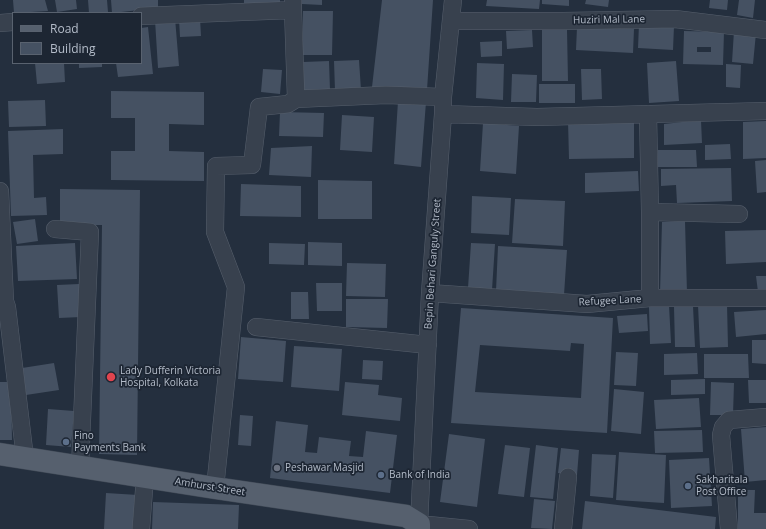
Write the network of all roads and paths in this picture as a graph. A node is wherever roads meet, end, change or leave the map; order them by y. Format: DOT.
graph roads {
  1 [pos="453,0"];
  2 [pos="293,5"];
  3 [pos="142,16"];
  4 [pos="452,21"];
  5 [pos="12,22"];
  6 [pos="0,23"];
  7 [pos="766,30"];
  8 [pos="443,97"];
  9 [pos="296,99"];
  10 [pos="766,111"];
  11 [pos="443,114"];
  12 [pos="648,114"];
  13 [pos="0,191"];
  14 [pos="650,212"];
  15 [pos="739,214"];
  16 [pos="55,229"];
  17 [pos="430,293"];
  18 [pos="650,298"];
  19 [pos="766,298"];
  20 [pos="3,301"];
  21 [pos="256,327"];
  22 [pos="428,344"];
  23 [pos="766,417"];
  24 [pos="0,454"];
  25 [pos="25,458"];
  26 [pos="80,467"];
  27 [pos="145,477"];
  28 [pos="568,477"];
  29 [pos="215,488"];
  30 [pos="419,526"];
  31 [pos="141,529"];
  32 [pos="469,529"];
  33 [pos="563,529"];
  34 [pos="729,529"];
  1 -- 4 [label="street, Bepin Behari Ganguly Street"];
  2 -- 3 [label="street"];
  2 -- 9 [label="street"];
  4 -- 7 [label="street, Huziri Mal Lane"];
  4 -- 8 [label="street, Bepin Behari Ganguly Street"];
  5 -- 6 [label="street"];
  8 -- 9 [label="street"];
  8 -- 11 [label="street, Bepin Behari Ganguly Street"];
  9 -- 29 [label="street"];
  10 -- 12 [label="street"];
  11 -- 12 [label="street"];
  11 -- 17 [label="street, Bepin Behari Ganguly Street"];
  12 -- 14 [label="street"];
  13 -- 20 [label="street"];
  14 -- 15 [label="street"];
  14 -- 18 [label="street"];
  16 -- 26 [label="street"];
  17 -- 18 [label="street, Refugee Lane"];
  17 -- 22 [label="street, Bepin Behari Ganguly Street"];
  18 -- 19 [label="street, Refugee Lane"];
  20 -- 25 [label="street"];
  21 -- 22 [label="street"];
  22 -- 30 [label="street, Bepin Behari Ganguly Street"];
  23 -- 34 [label="street"];
  24 -- 25 [label="main road, Amhurst Street"];
  25 -- 26 [label="main road, Amhurst Street"];
  26 -- 27 [label="main road, Amhurst Street"];
  27 -- 29 [label="main road, Amhurst Street"];
  27 -- 31 [label="street"];
  28 -- 33 [label="street"];
  29 -- 30 [label="main road, Amhurst Street"];
  30 -- 32 [label="street"];
}
